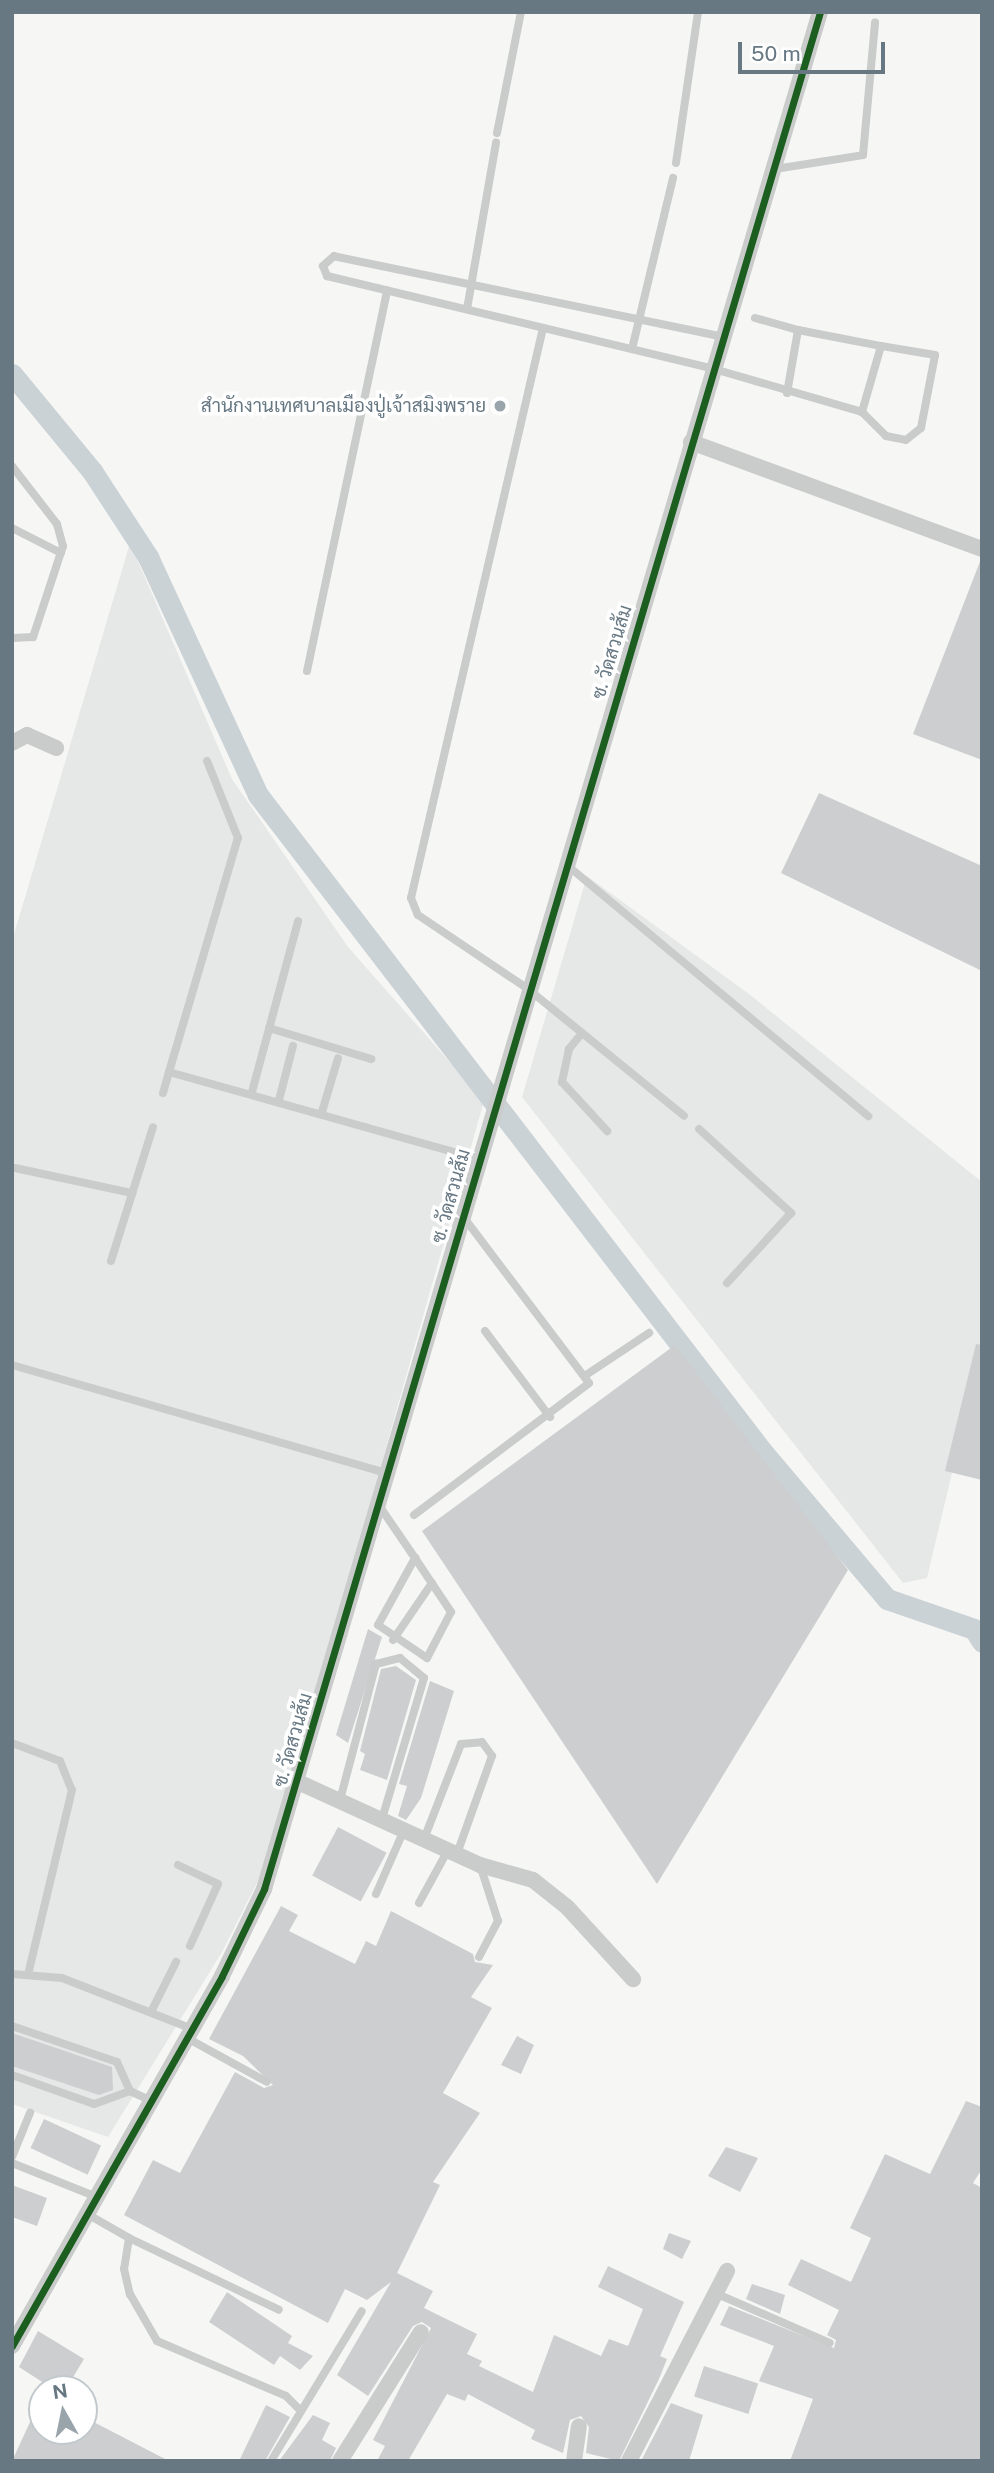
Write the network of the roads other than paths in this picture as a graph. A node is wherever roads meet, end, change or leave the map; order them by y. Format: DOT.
graph roads {
  1 [pos="521,12"];
  2 [pos="698,12"];
  3 [pos="820,12"];
  4 [pos="875,23"];
  5 [pos="676,163"];
  6 [pos="775,169"];
  7 [pos="673,178"];
  8 [pos="472,284"];
  9 [pos="387,290"];
  10 [pos="467,309"];
  11 [pos="755,318"];
  12 [pos="640,320"];
  13 [pos="543,328"];
  14 [pos="798,330"];
  15 [pos="724,337"];
  16 [pos="880,346"];
  17 [pos="632,349"];
  18 [pos="714,369"];
  19 [pos="787,393"];
  20 [pos="862,412"];
  21 [pos="691,442"];
  22 [pos="12,466"];
  23 [pos="12,528"];
  24 [pos="982,548"];
  25 [pos="61,553"];
  26 [pos="12,638"];
  27 [pos="307,671"];
  28 [pos="12,743"];
  29 [pos="56,748"];
  30 [pos="207,761"];
  31 [pos="565,864"];
  32 [pos="298,920"];
  33 [pos="528,989"];
  34 [pos="269,1028"];
  35 [pos="582,1033"];
  36 [pos="293,1046"];
  37 [pos="338,1058"];
  38 [pos="371,1059"];
  39 [pos="170,1072"];
  40 [pos="252,1092"];
  41 [pos="163,1093"];
  42 [pos="279,1100"];
  43 [pos="322,1112"];
  44 [pos="684,1116"];
  45 [pos="868,1116"];
  46 [pos="153,1127"];
  47 [pos="699,1129"];
  48 [pos="607,1131"];
  49 [pos="478,1159"];
  50 [pos="15,1168"];
  51 [pos="132,1193"];
  52 [pos="462,1216"];
  53 [pos="111,1261"];
  54 [pos="727,1283"];
  55 [pos="485,1331"];
  56 [pos="649,1333"];
  57 [pos="12,1365"];
  58 [pos="586,1375"];
  59 [pos="550,1417"];
  60 [pos="387,1473"];
  61 [pos="378,1504"];
  62 [pos="414,1515"];
  63 [pos="415,1558"];
  64 [pos="432,1583"];
  65 [pos="393,1640"];
  66 [pos="12,1743"];
  67 [pos="298,1782"];
  68 [pos="340,1800"];
  69 [pos="382,1819"];
  70 [pos="404,1830"];
  71 [pos="424,1839"];
  72 [pos="452,1852"];
  73 [pos="178,1865"];
  74 [pos="480,1865"];
  75 [pos="376,1894"];
  76 [pos="419,1903"];
  77 [pos="190,1946"];
  78 [pos="478,1957"];
  79 [pos="176,1962"];
  80 [pos="12,1974"];
  81 [pos="28,1975"];
  82 [pos="633,1979"];
  83 [pos="152,2010"];
  84 [pos="12,2026"];
  85 [pos="190,2033"];
  86 [pos="12,2075"];
  87 [pos="267,2082"];
  88 [pos="130,2091"];
  89 [pos="151,2101"];
  90 [pos="30,2113"];
  91 [pos="12,2157"];
  92 [pos="12,2163"];
  93 [pos="97,2197"];
  94 [pos="87,2214"];
  95 [pos="130,2238"];
  96 [pos="727,2271"];
  97 [pos="715,2293"];
  98 [pos="279,2310"];
  99 [pos="362,2311"];
  100 [pos="421,2332"];
  101 [pos="830,2343"];
  102 [pos="12,2346"];
  103 [pos="300,2410"];
  104 [pos="579,2426"];
  105 [pos="271,2461"];
  106 [pos="340,2461"];
  107 [pos="574,2461"];
  108 [pos="629,2461"];
  1 -- 8 [label="lane"];
  2 -- 5 [label="lane"];
  3 -- 6 [label="street, ซ. วัดสวนส้ม"];
  4 -- 6 [label="lane"];
  6 -- 15 [label="street, ซ. วัดสวนส้ม"];
  7 -- 12 [label="lane"];
  8 -- 9 [label="lane"];
  8 -- 10 [label="lane"];
  8 -- 12 [label="lane"];
  9 -- 10 [label="lane"];
  9 -- 27 [label="lane"];
  10 -- 13 [label="lane"];
  11 -- 14 [label="lane"];
  12 -- 15 [label="lane"];
  12 -- 17 [label="lane"];
  13 -- 17 [label="lane"];
  13 -- 33 [label="lane"];
  14 -- 16 [label="lane"];
  14 -- 19 [label="lane"];
  15 -- 18 [label="street, ซ. วัดสวนส้ม"];
  16 -- 20 [label="lane"];
  16 -- 20 [label="lane"];
  17 -- 18 [label="lane"];
  18 -- 19 [label="lane"];
  18 -- 21 [label="street, ซ. วัดสวนส้ม"];
  19 -- 20 [label="lane"];
  21 -- 24 [label="street"];
  21 -- 31 [label="street, ซ. วัดสวนส้ม"];
  22 -- 25 [label="lane"];
  23 -- 25 [label="lane"];
  25 -- 26 [label="lane"];
  28 -- 29 [label="street"];
  30 -- 39 [label="lane"];
  31 -- 33 [label="street, ซ. วัดสวนส้ม"];
  31 -- 45 [label="lane"];
  32 -- 34 [label="lane"];
  33 -- 35 [label="lane"];
  33 -- 49 [label="street, ซ. วัดสวนส้ม"];
  34 -- 38 [label="lane"];
  34 -- 40 [label="lane"];
  35 -- 44 [label="lane"];
  35 -- 48 [label="lane"];
  36 -- 42 [label="lane"];
  37 -- 43 [label="lane"];
  39 -- 40 [label="lane"];
  39 -- 41 [label="lane"];
  40 -- 42 [label="lane"];
  42 -- 43 [label="lane"];
  43 -- 49 [label="lane"];
  46 -- 51 [label="lane"];
  47 -- 54 [label="lane"];
  49 -- 52 [label="street, ซ. วัดสวนส้ม"];
  50 -- 51 [label="lane"];
  51 -- 53 [label="lane"];
  52 -- 58 [label="lane"];
  52 -- 60 [label="street, ซ. วัดสวนส้ม"];
  55 -- 59 [label="lane"];
  56 -- 58 [label="lane"];
  57 -- 60 [label="lane"];
  58 -- 59 [label="lane"];
  59 -- 62 [label="lane"];
  60 -- 61 [label="street, ซ. วัดสวนส้ม"];
  61 -- 63 [label="lane"];
  61 -- 67 [label="street, ซ. วัดสวนส้ม"];
  63 -- 64 [label="lane"];
  63 -- 65 [label="lane"];
  64 -- 65 [label="lane"];
  64 -- 65 [label="lane"];
  66 -- 81 [label="lane"];
  67 -- 68 [label="street"];
  67 -- 85 [label="street, ซ. วัดสวนส้ม"];
  68 -- 69 [label="street"];
  68 -- 69 [label="lane"];
  69 -- 70 [label="street"];
  70 -- 71 [label="street"];
  70 -- 75 [label="lane"];
  71 -- 72 [label="street"];
  71 -- 72 [label="lane"];
  72 -- 74 [label="street"];
  72 -- 76 [label="lane"];
  73 -- 77 [label="lane"];
  74 -- 78 [label="lane"];
  74 -- 82 [label="street"];
  79 -- 83 [label="lane"];
  80 -- 81 [label="lane"];
  81 -- 83 [label="lane"];
  83 -- 85 [label="lane"];
  84 -- 88 [label="lane"];
  85 -- 87 [label="lane"];
  85 -- 89 [label="street, ซ. วัดสวนส้ม"];
  86 -- 88 [label="lane"];
  88 -- 89 [label="lane"];
  89 -- 93 [label="street, ซ. วัดสวนส้ม"];
  90 -- 91 [label="lane"];
  92 -- 93 [label="lane"];
  93 -- 94 [label="street, ซ. วัดสวนส้ม"];
  94 -- 95 [label="lane"];
  94 -- 102 [label="street, ซ. วัดสวนส้ม"];
  95 -- 98 [label="lane"];
  95 -- 103 [label="lane"];
  96 -- 97 [label="street"];
  97 -- 101 [label="lane"];
  97 -- 108 [label="street"];
  99 -- 103 [label="lane"];
  100 -- 106 [label="street"];
  103 -- 105 [label="lane"];
  104 -- 107 [label="street"];
}
